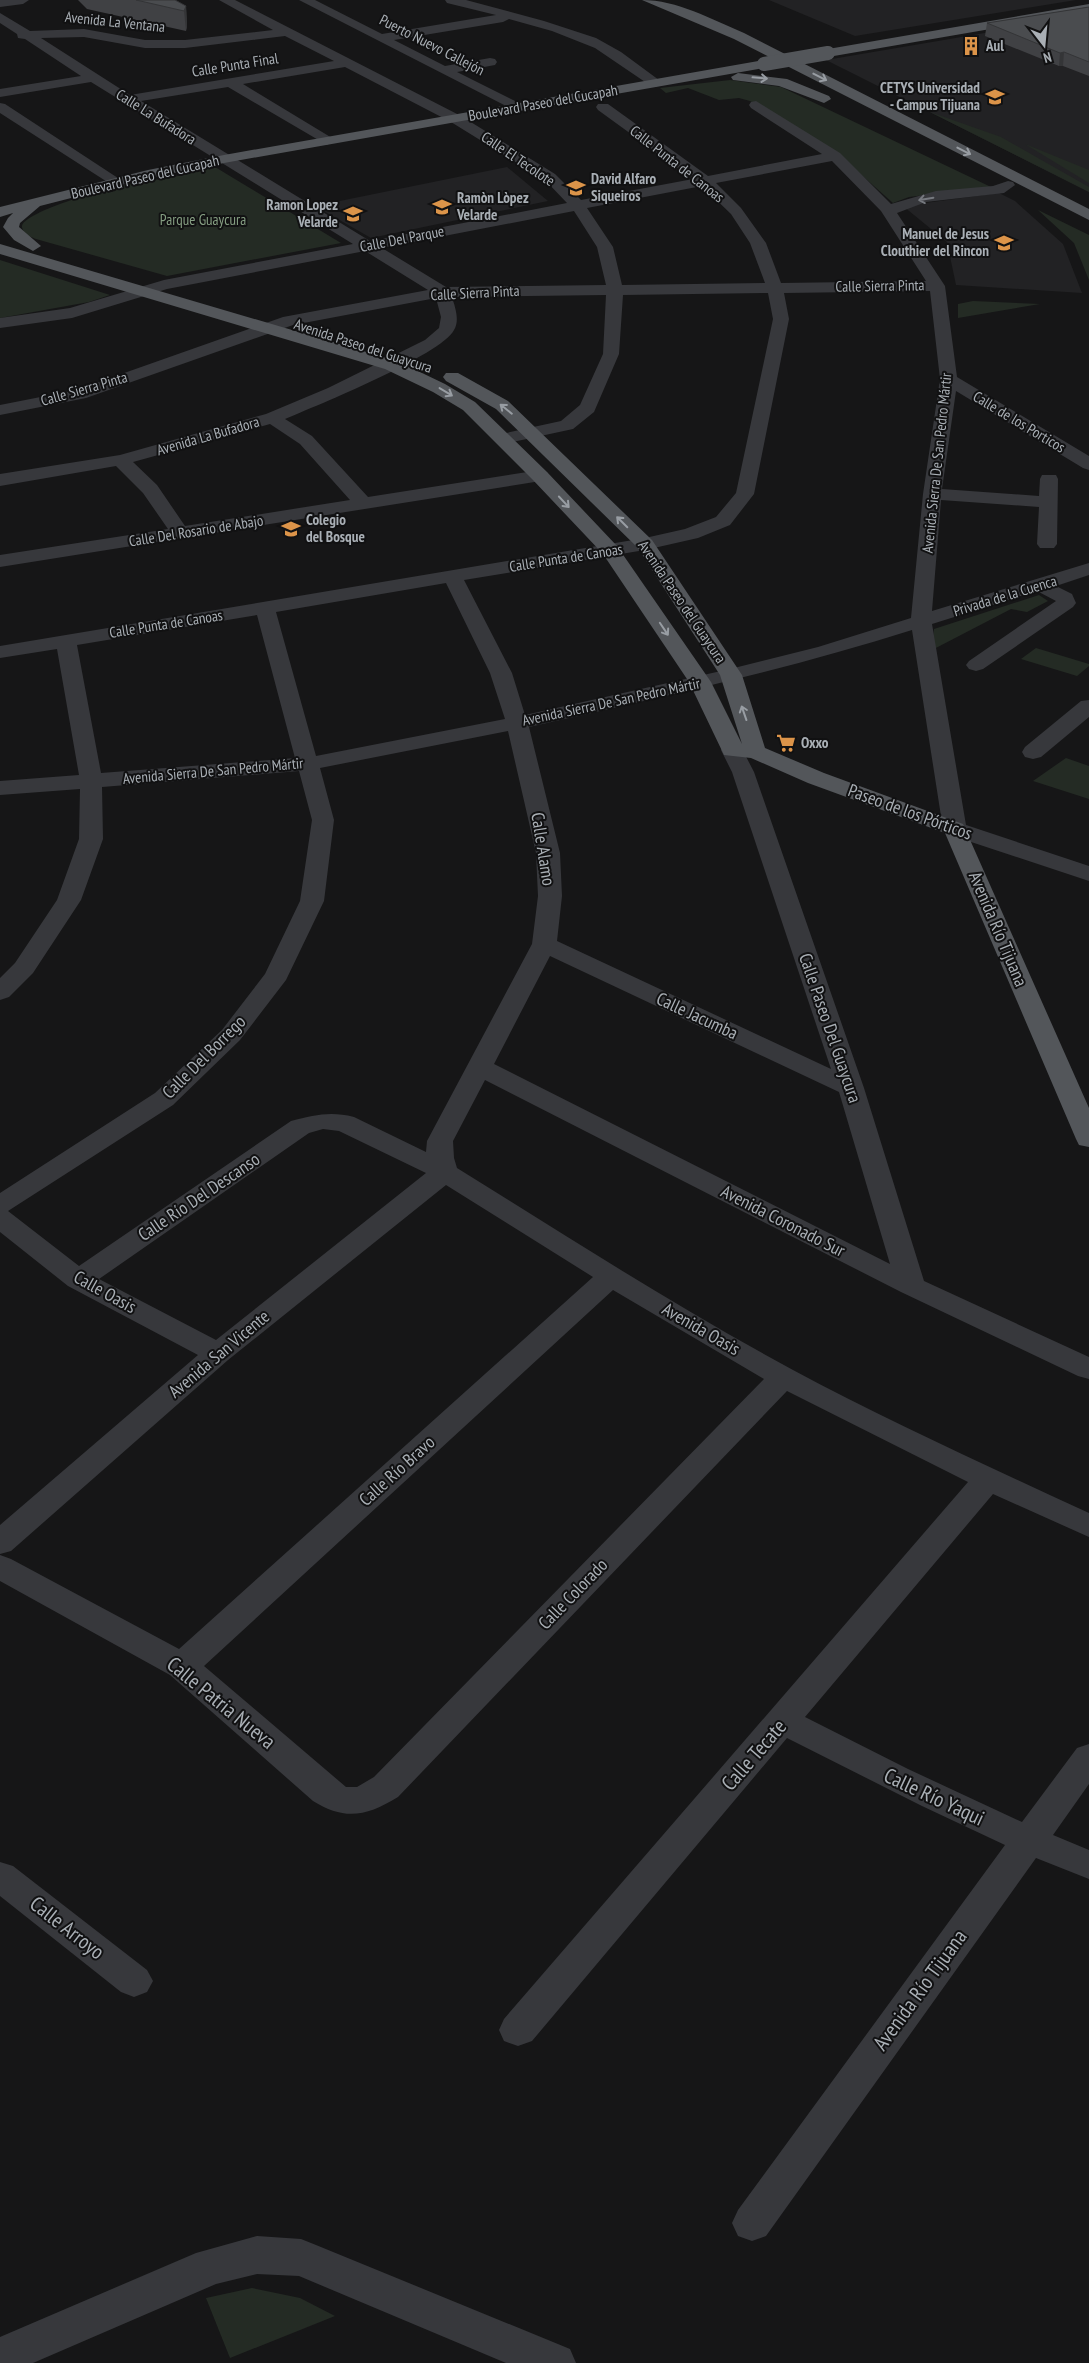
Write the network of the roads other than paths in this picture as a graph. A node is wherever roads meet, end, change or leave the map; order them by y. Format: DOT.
graph roads {
  1 [pos="23,0"];
  2 [pos="225,0"];
  3 [pos="305,0"];
  4 [pos="451,0"];
  5 [pos="648,0"];
  6 [pos="671,0"];
  7 [pos="0,3"];
  8 [pos="1089,8"];
  9 [pos="512,16"];
  10 [pos="0,17"];
  11 [pos="287,32"];
  12 [pos="29,35"];
  13 [pos="10,37"];
  14 [pos="383,38"];
  15 [pos="490,62"];
  16 [pos="347,63"];
  17 [pos="444,70"];
  18 [pos="93,78"];
  19 [pos="677,79"];
  20 [pos="230,82"];
  21 [pos="656,82"];
  22 [pos="0,93"];
  23 [pos="129,99"];
  24 [pos="756,104"];
  25 [pos="840,106"];
  26 [pos="0,107"];
  27 [pos="516,107"];
  28 [pos="603,107"];
  29 [pos="456,118"];
  30 [pos="893,131"];
  31 [pos="327,141"];
  32 [pos="835,156"];
  33 [pos="224,159"];
  34 [pos="704,180"];
  35 [pos="117,182"];
  36 [pos="1008,184"];
  37 [pos="36,202"];
  38 [pos="1089,202"];
  39 [pos="578,206"];
  40 [pos="889,211"];
  41 [pos="0,212"];
  42 [pos="1089,215"];
  43 [pos="1089,221"];
  44 [pos="0,237"];
  45 [pos="33,246"];
  46 [pos="366,246"];
  47 [pos="0,248"];
  48 [pos="164,285"];
  49 [pos="937,286"];
  50 [pos="615,288"];
  51 [pos="775,288"];
  52 [pos="146,291"];
  53 [pos="443,292"];
  54 [pos="289,321"];
  55 [pos="0,323"];
  56 [pos="267,328"];
  57 [pos="398,361"];
  58 [pos="949,379"];
  59 [pos="0,410"];
  60 [pos="272,418"];
  61 [pos="534,434"];
  62 [pos="503,439"];
  63 [pos="1089,448"];
  64 [pos="1070,453"];
  65 [pos="120,460"];
  66 [pos="1089,464"];
  67 [pos="540,476"];
  68 [pos="1050,479"];
  69 [pos="0,480"];
  70 [pos="932,494"];
  71 [pos="1049,502"];
  72 [pos="364,504"];
  73 [pos="181,534"];
  74 [pos="645,544"];
  75 [pos="1048,544"];
  76 [pos="610,550"];
  77 [pos="0,561"];
  78 [pos="1089,569"];
  79 [pos="452,576"];
  80 [pos="1040,585"];
  81 [pos="265,608"];
  82 [pos="922,622"];
  83 [pos="66,641"];
  84 [pos="0,652"];
  85 [pos="976,664"];
  86 [pos="731,675"];
  87 [pos="700,682"];
  88 [pos="1089,706"];
  89 [pos="517,723"];
  90 [pos="732,750"];
  91 [pos="1033,752"];
  92 [pos="749,762"];
  93 [pos="308,764"];
  94 [pos="91,782"];
  95 [pos="0,788"];
  96 [pos="956,829"];
  97 [pos="1089,874"];
  98 [pos="544,944"];
  99 [pos="0,992"];
  100 [pos="480,1067"];
  101 [pos="851,1088"];
  102 [pos="322,1121"];
  103 [pos="1089,1139"];
  104 [pos="444,1172"];
  105 [pos="0,1205"];
  106 [pos="0,1218"];
  107 [pos="611,1276"];
  108 [pos="78,1280"];
  109 [pos="911,1286"];
  110 [pos="218,1353"];
  111 [pos="1089,1369"];
  112 [pos="783,1377"];
  113 [pos="988,1479"];
  114 [pos="1089,1526"];
  115 [pos="0,1543"];
  116 [pos="0,1568"];
  117 [pos="182,1666"];
  118 [pos="783,1721"];
  119 [pos="1089,1757"];
  120 [pos="356,1801"];
  121 [pos="1029,1841"];
  122 [pos="1089,1865"];
  123 [pos="0,1876"];
  124 [pos="134,1980"];
  125 [pos="518,2030"];
  126 [pos="752,2223"];
  127 [pos="0,2356"];
  128 [pos="554,2363"];
  1 -- 7 [label="street"];
  2 -- 11 [label="street, Calle El Tecolote"];
  3 -- 14 [label="street, Puerto Nuevo Callejón"];
  4 -- 9 [label="street"];
  5 -- 42 [label="main road, one-way"];
  6 -- 38 [label="main road"];
  8 -- 19 [label="main road, Boulevard Paseo del Cucapah, bridge"];
  9 -- 14 [label="street"];
  9 -- 21 [label="street"];
  10 -- 12 [label="street, Calle La Bufadora"];
  11 -- 12 [label="street, Avenida La Ventana"];
  11 -- 16 [label="street, Calle El Tecolote"];
  12 -- 13 [label="street, Avenida La Ventana"];
  12 -- 18 [label="street, Calle La Bufadora"];
  14 -- 17 [label="street, Puerto Nuevo Callejón"];
  15 -- 17 [label="street"];
  16 -- 20 [label="street, Calle Punta Final"];
  16 -- 29 [label="street, Calle El Tecolote"];
  17 -- 27 [label="street, Puerto Nuevo Callejón"];
  18 -- 22 [label="street"];
  18 -- 23 [label="street, Calle La Bufadora"];
  19 -- 21 [label="main road, Boulevard Paseo del Cucapah"];
  19 -- 25 [label="main road, one-way"];
  20 -- 23 [label="street, Calle Punta Final"];
  20 -- 31 [label="street"];
  21 -- 27 [label="main road, Boulevard Paseo del Cucapah"];
  23 -- 33 [label="street, Calle La Bufadora"];
  24 -- 32 [label="street, Avenida Sierra De San Pedro Mártir"];
  26 -- 35 [label="street"];
  27 -- 29 [label="main road, Boulevard Paseo del Cucapah"];
  28 -- 34 [label="street, Calle Punta de Canoas"];
  29 -- 31 [label="main road, Boulevard Paseo del Cucapah"];
  29 -- 39 [label="street, Calle El Tecolote"];
  30 -- 36 [label="main road"];
  31 -- 33 [label="main road, Boulevard Paseo del Cucapah"];
  32 -- 34 [label="street, Calle Del Parque"];
  32 -- 40 [label="street, Avenida Sierra De San Pedro Mártir"];
  33 -- 35 [label="main road, Boulevard Paseo del Cucapah"];
  33 -- 46 [label="street, Calle La Bufadora"];
  34 -- 39 [label="street, Calle Del Parque"];
  34 -- 51 [label="street, Calle Punta de Canoas"];
  35 -- 37 [label="main road, Boulevard Paseo del Cucapah"];
  36 -- 40 [label="street, one-way"];
  36 -- 43 [label="main road"];
  37 -- 41 [label="main road, Boulevard Paseo del Cucapah"];
  37 -- 45 [label="main road"];
  39 -- 46 [label="street, Calle Del Parque"];
  39 -- 50 [label="street, Calle El Tecolote"];
  40 -- 49 [label="street, Avenida Sierra De San Pedro Mártir"];
  44 -- 45 [label="main road, Avenida Paseo del Guaycura"];
  45 -- 48 [label="main road, Avenida Paseo del Guaycura"];
  46 -- 48 [label="street, Calle Del Parque"];
  46 -- 53 [label="street, Calle La Bufadora"];
  47 -- 52 [label="main road, Avenida Paseo del Guaycura"];
  48 -- 52 [label="street, Calle Del Parque"];
  48 -- 54 [label="main road, Avenida Paseo del Guaycura"];
  49 -- 51 [label="street, Calle Sierra Pinta"];
  49 -- 58 [label="street, Avenida Sierra De San Pedro Mártir"];
  50 -- 51 [label="street, Calle Sierra Pinta"];
  50 -- 53 [label="street, Calle Sierra Pinta"];
  50 -- 61 [label="street, Calle El Tecolote"];
  51 -- 74 [label="street, Calle Punta de Canoas"];
  52 -- 55 [label="street, Calle Del Parque"];
  52 -- 56 [label="main road, Avenida Paseo del Guaycura"];
  53 -- 54 [label="street, Calle Sierra Pinta"];
  53 -- 57 [label="street"];
  54 -- 56 [label="street, Calle Sierra Pinta"];
  54 -- 57 [label="main road, Avenida Paseo del Guaycura"];
  56 -- 57 [label="main road, Avenida Paseo del Guaycura"];
  56 -- 59 [label="street, Calle Sierra Pinta"];
  57 -- 60 [label="street, Avenida La Bufadora"];
  61 -- 57 [label="main road, Avenida Paseo del Guaycura, one-way"];
  57 -- 62 [label="main road, Avenida Paseo del Guaycura, one-way"];
  58 -- 64 [label="street, Calle de los Porticos"];
  58 -- 70 [label="street, Avenida Sierra De San Pedro Mártir"];
  60 -- 65 [label="street, Avenida La Bufadora"];
  60 -- 72 [label="street"];
  61 -- 62 [label="street, Calle El Tecolote"];
  74 -- 61 [label="main road, Avenida Paseo del Guaycura, one-way"];
  62 -- 67 [label="main road, Avenida Paseo del Guaycura"];
  63 -- 64 [label="street"];
  64 -- 66 [label="street, Calle de los Porticos"];
  65 -- 69 [label="street, Avenida La Bufadora"];
  65 -- 73 [label="street"];
  67 -- 72 [label="street, Calle Del Rosario de Abajo"];
  67 -- 76 [label="main road, Avenida Paseo del Guaycura, one-way"];
  68 -- 71 [label="street"];
  70 -- 71 [label="street"];
  70 -- 82 [label="street, Avenida Sierra De San Pedro Mártir"];
  71 -- 75 [label="street"];
  72 -- 73 [label="street, Calle Del Rosario de Abajo"];
  73 -- 77 [label="street, Calle Del Rosario de Abajo"];
  74 -- 76 [label="street, Calle Punta de Canoas"];
  74 -- 86 [label="main road, Avenida Paseo del Guaycura"];
  76 -- 79 [label="street, Calle Punta de Canoas"];
  76 -- 87 [label="main road, Avenida Paseo del Guaycura, one-way"];
  78 -- 80 [label="street, Privada de la Cuenca"];
  79 -- 81 [label="street, Calle Punta de Canoas"];
  79 -- 89 [label="street, Calle Alamo"];
  80 -- 82 [label="street, Privada de la Cuenca"];
  80 -- 85 [label="street"];
  81 -- 83 [label="street, Calle Punta de Canoas"];
  81 -- 93 [label="street, Calle Del Borrego"];
  82 -- 86 [label="street, Avenida Sierra De San Pedro Mártir"];
  82 -- 96 [label="street, Avenida Río Tijuana"];
  83 -- 84 [label="street, Calle Punta de Canoas"];
  83 -- 94 [label="street"];
  86 -- 87 [label="street, Avenida Sierra De San Pedro Mártir"];
  92 -- 86 [label="main road, Avenida Paseo del Guaycura, one-way"];
  87 -- 89 [label="street, Avenida Sierra De San Pedro Mártir"];
  87 -- 90 [label="main road, Avenida Paseo del Guaycura"];
  88 -- 91 [label="street"];
  89 -- 93 [label="street, Avenida Sierra De San Pedro Mártir"];
  89 -- 98 [label="street, Calle Alamo"];
  90 -- 92 [label="main road, Paseo de los Pórticos"];
  92 -- 96 [label="main road, Paseo de los Pórticos"];
  92 -- 101 [label="street, Calle Paseo Del Guaycura"];
  93 -- 94 [label="street, Avenida Sierra De San Pedro Mártir"];
  93 -- 105 [label="street, Calle Del Borrego"];
  94 -- 95 [label="street, Avenida Sierra De San Pedro Mártir"];
  94 -- 99 [label="street"];
  96 -- 97 [label="street, Paseo de los Pórticos"];
  96 -- 103 [label="main road, Avenida Río Tijuana"];
  98 -- 100 [label="street, Calle Alamo"];
  98 -- 101 [label="street, Calle Jacumba"];
  100 -- 104 [label="street, Calle Alamo"];
  100 -- 109 [label="street, Avenida Coronado Sur"];
  101 -- 109 [label="street, Calle Paseo Del Guaycura"];
  102 -- 104 [label="street, Avenida Oasis"];
  102 -- 108 [label="street, Calle Río Del Descanso"];
  104 -- 107 [label="street, Avenida Oasis"];
  104 -- 110 [label="street, Avenida San Vicente"];
  106 -- 108 [label="street, Calle Oasis"];
  107 -- 112 [label="street, Avenida Oasis"];
  107 -- 117 [label="street, Calle Río Bravo"];
  108 -- 110 [label="street, Calle Oasis"];
  109 -- 111 [label="street, Avenida Coronado Sur"];
  110 -- 115 [label="street, Avenida San Vicente"];
  112 -- 113 [label="street, Avenida Oasis"];
  112 -- 120 [label="street, Calle Colorado"];
  113 -- 114 [label="street, Avenida Oasis"];
  113 -- 118 [label="street, Calle Tecate"];
  116 -- 117 [label="street, Calle Patria Nueva"];
  117 -- 120 [label="street, Calle Patria Nueva"];
  118 -- 121 [label="street, Calle Río Yaqui"];
  118 -- 125 [label="street, Calle Tecate"];
  119 -- 121 [label="street, Avenida Río Tijuana"];
  121 -- 122 [label="street, Calle Río Yaqui"];
  121 -- 126 [label="street, Avenida Río Tijuana"];
  123 -- 124 [label="street, Calle Arroyo"];
  127 -- 128 [label="street"];
}
